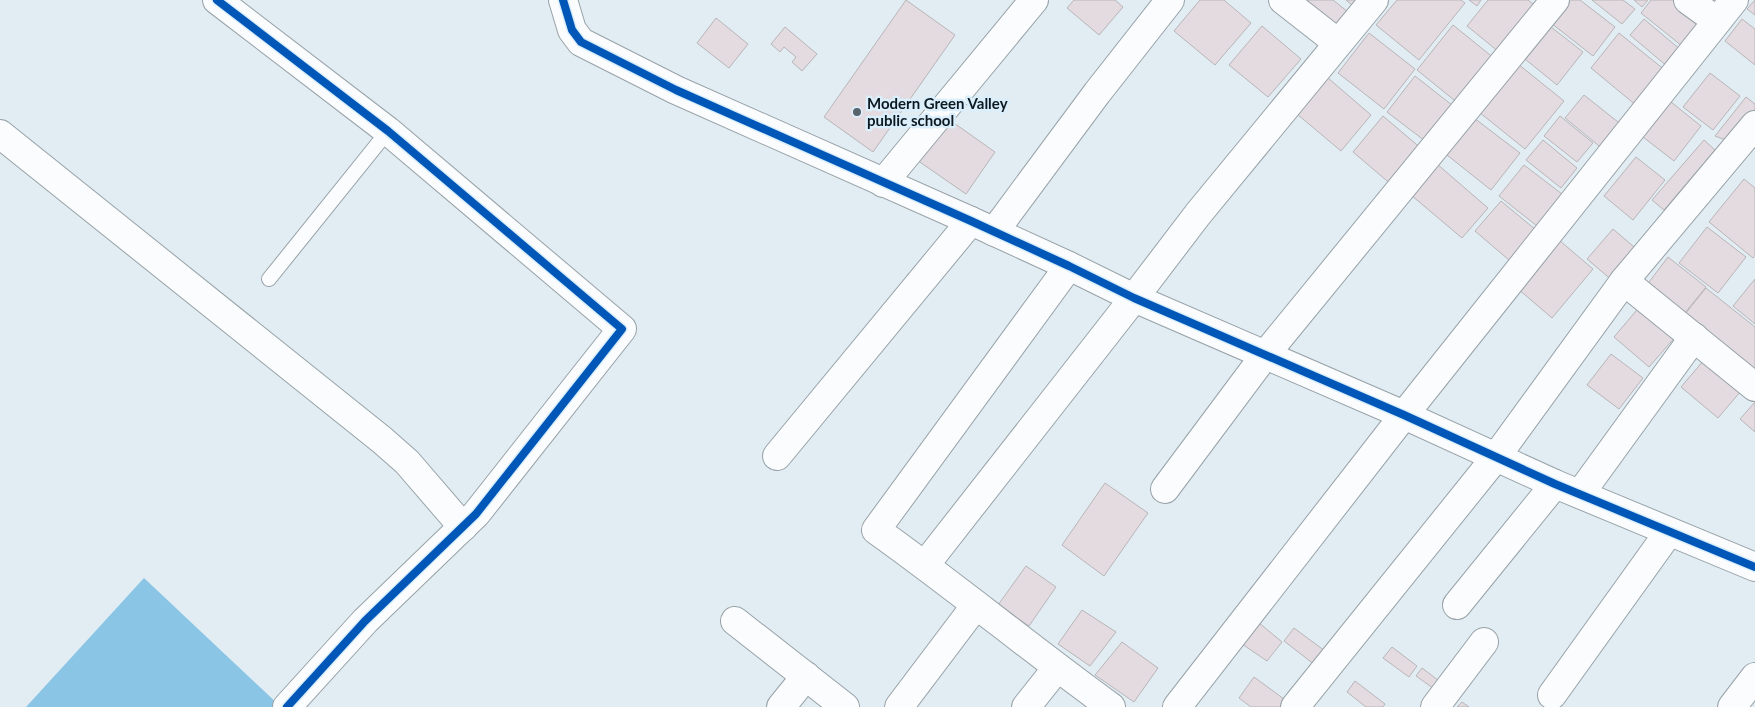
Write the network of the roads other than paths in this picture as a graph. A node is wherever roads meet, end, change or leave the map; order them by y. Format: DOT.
graph roads {
  1 [pos="217,0"];
  2 [pos="563,0"];
  3 [pos="1034,0"];
  4 [pos="1170,0"];
  5 [pos="1283,0"];
  6 [pos="1374,0"];
  7 [pos="1555,0"];
  8 [pos="1688,0"];
  9 [pos="1734,0"];
  10 [pos="1717,22"];
  11 [pos="1338,43"];
  12 [pos="1755,125"];
  13 [pos="388,131"];
  14 [pos="0,134"];
  15 [pos="883,183"];
  16 [pos="982,227"];
  17 [pos="1069,266"];
  18 [pos="269,279"];
  19 [pos="1624,281"];
  20 [pos="1134,298"];
  21 [pos="1694,337"];
  22 [pos="1264,355"];
  23 [pos="1755,387"];
  24 [pos="1404,416"];
  25 [pos="777,456"];
  26 [pos="1496,457"];
  27 [pos="1555,484"];
  28 [pos="1165,489"];
  29 [pos="1580,494"];
  30 [pos="463,527"];
  31 [pos="1668,532"];
  32 [pos="924,565"];
  33 [pos="1755,568"];
  34 [pos="1456,605"];
  35 [pos="976,606"];
  36 [pos="735,621"];
  37 [pos="1484,642"];
  38 [pos="1057,668"];
  39 [pos="806,676"];
  40 [pos="1755,676"];
  41 [pos="1552,695"];
  42 [pos="286,707"];
  43 [pos="781,707"];
  44 [pos="845,707"];
  45 [pos="899,707"];
  46 [pos="1026,707"];
  47 [pos="1110,707"];
  48 [pos="1177,707"];
  49 [pos="1295,707"];
  50 [pos="1435,707"];
  51 [pos="1732,707"];
  1 -- 13 [label="street"];
  2 -- 15 [label="street"];
  3 -- 15 [label="street"];
  4 -- 16 [label="street"];
  5 -- 11 [label="street"];
  6 -- 11 [label="street"];
  7 -- 22 [label="street"];
  8 -- 10 [label="street"];
  9 -- 10 [label="street"];
  10 -- 24 [label="street"];
  11 -- 20 [label="street"];
  12 -- 19 [label="street"];
  13 -- 18 [label="lane"];
  13 -- 30 [label="street"];
  14 -- 30 [label="street"];
  15 -- 16 [label="street"];
  16 -- 17 [label="street"];
  16 -- 25 [label="street"];
  17 -- 20 [label="street"];
  17 -- 32 [label="street"];
  19 -- 21 [label="street"];
  19 -- 26 [label="street"];
  20 -- 22 [label="street"];
  20 -- 32 [label="street"];
  21 -- 23 [label="street"];
  21 -- 29 [label="street"];
  22 -- 24 [label="street"];
  22 -- 28 [label="street"];
  24 -- 26 [label="street"];
  24 -- 48 [label="street"];
  26 -- 27 [label="street"];
  26 -- 49 [label="street"];
  27 -- 29 [label="street"];
  27 -- 34 [label="street"];
  29 -- 31 [label="street"];
  30 -- 42 [label="street"];
  31 -- 33 [label="street"];
  31 -- 41 [label="street"];
  32 -- 35 [label="street"];
  35 -- 38 [label="street"];
  35 -- 45 [label="street"];
  36 -- 39 [label="street"];
  37 -- 50 [label="street"];
  38 -- 46 [label="street"];
  38 -- 47 [label="street"];
  39 -- 43 [label="street"];
  39 -- 44 [label="street"];
  40 -- 51 [label="street"];
}
